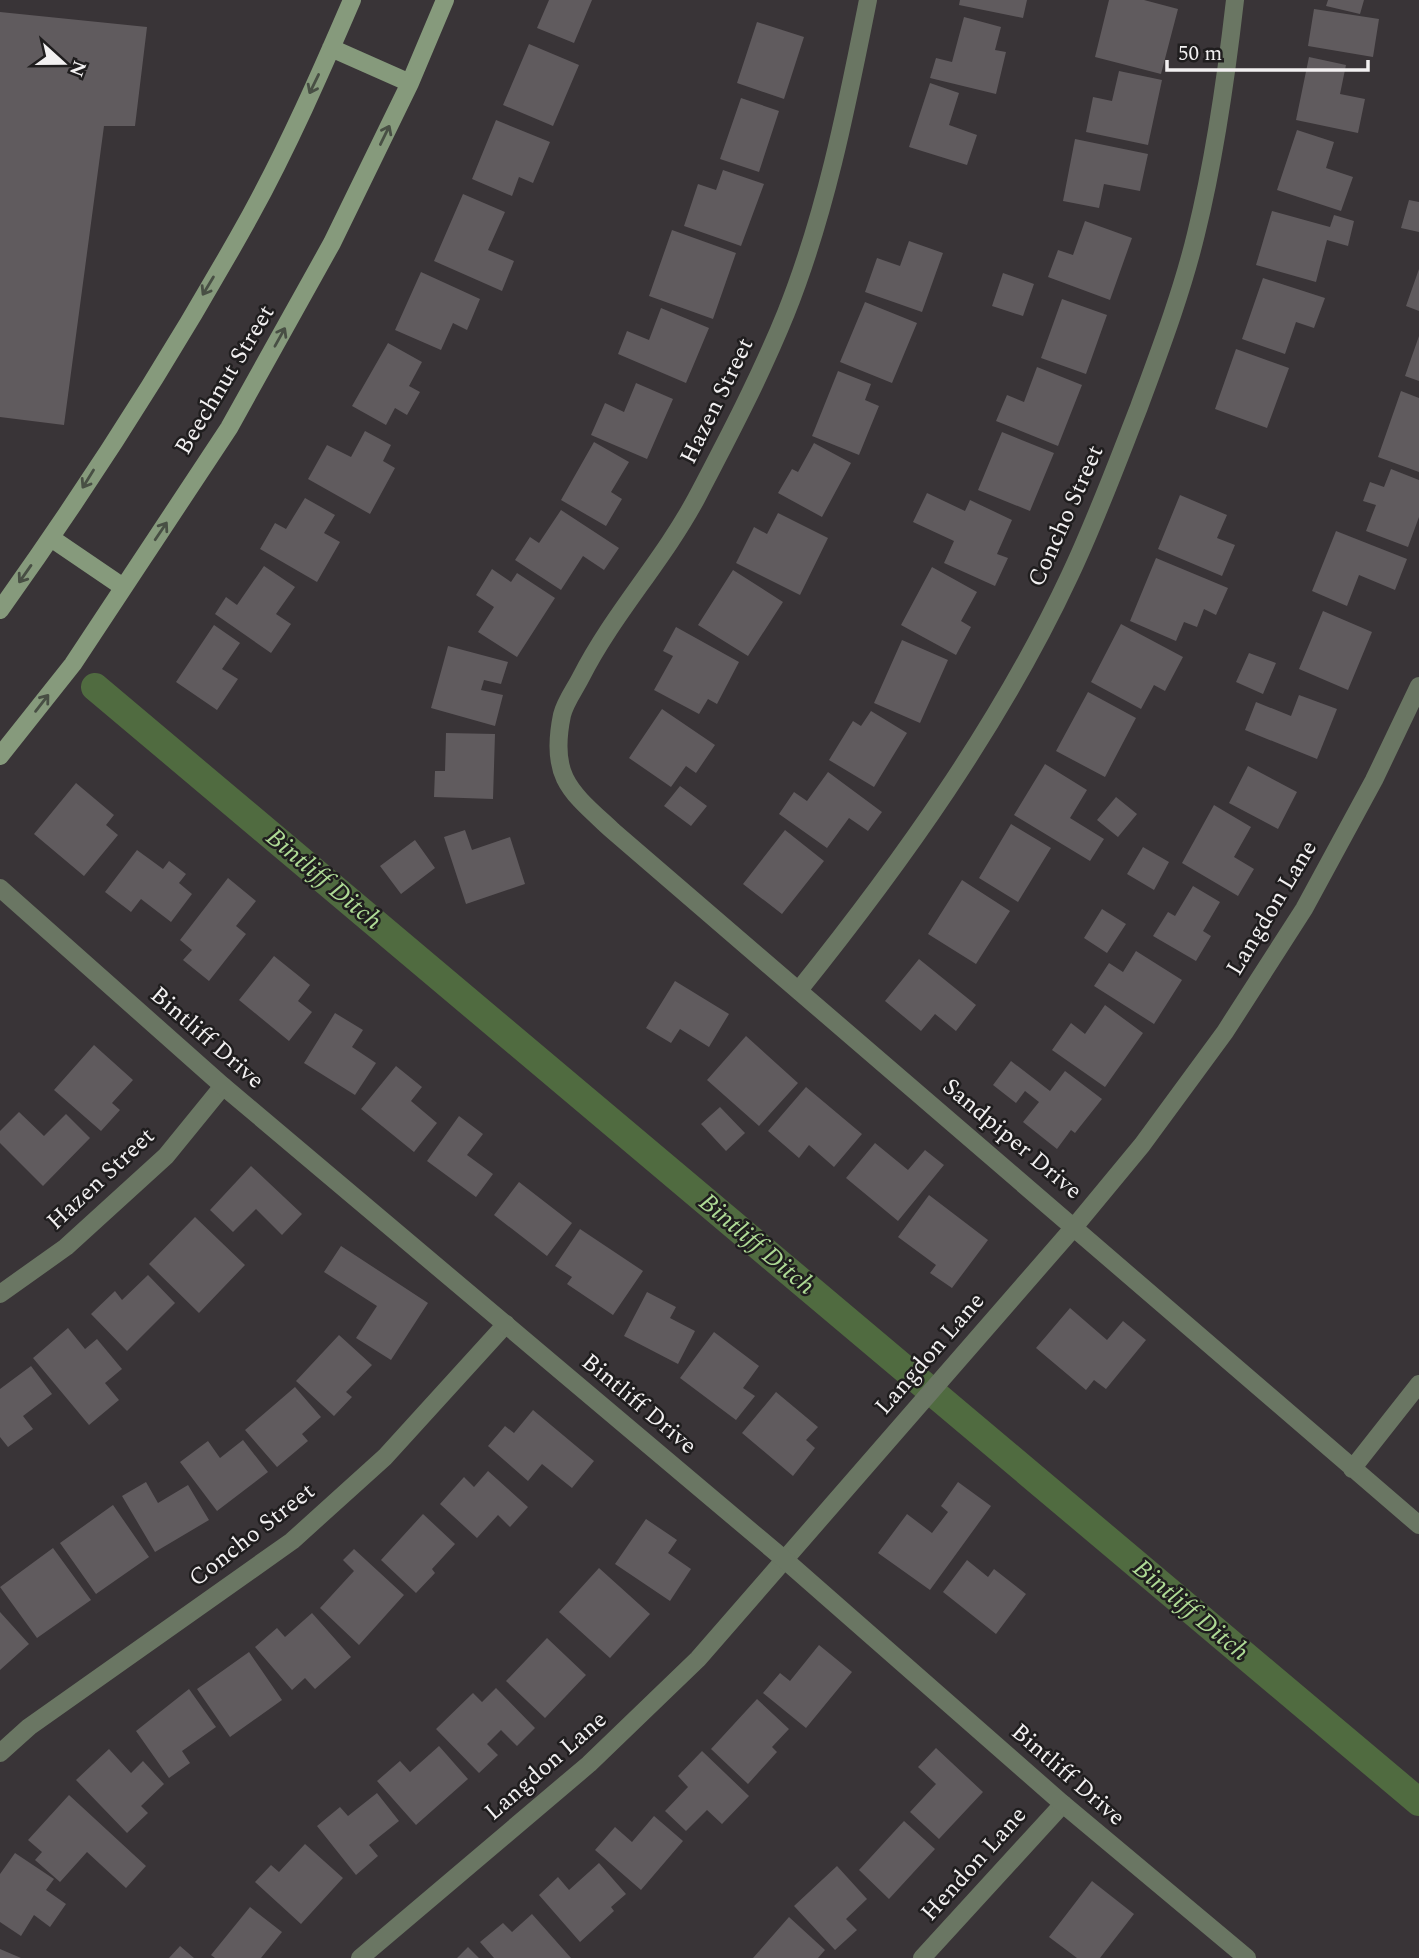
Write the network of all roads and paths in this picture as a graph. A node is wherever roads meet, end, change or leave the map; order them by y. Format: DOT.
graph roads {
  1 [pos="352,0"];
  2 [pos="445,0"];
  3 [pos="868,0"];
  4 [pos="1235,0"];
  5 [pos="331,48"];
  6 [pos="411,83"];
  7 [pos="51,538"];
  8 [pos="123,587"];
  9 [pos="0,610"];
  10 [pos="1419,686"];
  11 [pos="0,757"];
  12 [pos="571,792"];
  13 [pos="0,888"];
  14 [pos="799,990"];
  15 [pos="223,1086"];
  16 [pos="1075,1226"];
  17 [pos="0,1294"];
  18 [pos="506,1324"];
  19 [pos="1419,1384"];
  20 [pos="1352,1469"];
  21 [pos="1419,1525"];
  22 [pos="786,1560"];
  23 [pos="0,1753"];
  24 [pos="1063,1804"];
  25 [pos="360,1958"];
  26 [pos="922,1958"];
  27 [pos="1247,1958"];
  1 -- 5 [label="main road"];
  2 -- 6 [label="main road, Beechnut Street"];
  3 -- 12 [label="street, Hazen Street"];
  4 -- 14 [label="street, Concho Street"];
  5 -- 6 [label="main road"];
  5 -- 7 [label="main road, one-way"];
  8 -- 6 [label="main road, Beechnut Street, one-way"];
  7 -- 8 [label="main road"];
  7 -- 9 [label="main road, one-way"];
  11 -- 8 [label="main road, Beechnut Street, one-way"];
  10 -- 16 [label="street, Langdon Lane"];
  12 -- 14 [label="street, Sandpiper Drive"];
  13 -- 15 [label="street, Bintliff Drive"];
  14 -- 16 [label="street, Sandpiper Drive"];
  15 -- 17 [label="street, Hazen Street"];
  15 -- 18 [label="street, Bintliff Drive"];
  16 -- 20 [label="street, Sandpiper Drive"];
  16 -- 22 [label="street, Langdon Lane"];
  18 -- 22 [label="street, Bintliff Drive"];
  18 -- 23 [label="street, Concho Street"];
  19 -- 20 [label="street"];
  20 -- 21 [label="street, Sandpiper Drive"];
  22 -- 24 [label="street, Bintliff Drive"];
  22 -- 25 [label="street, Langdon Lane"];
  24 -- 26 [label="street, Hendon Lane"];
  24 -- 27 [label="street, Bintliff Drive"];
}
